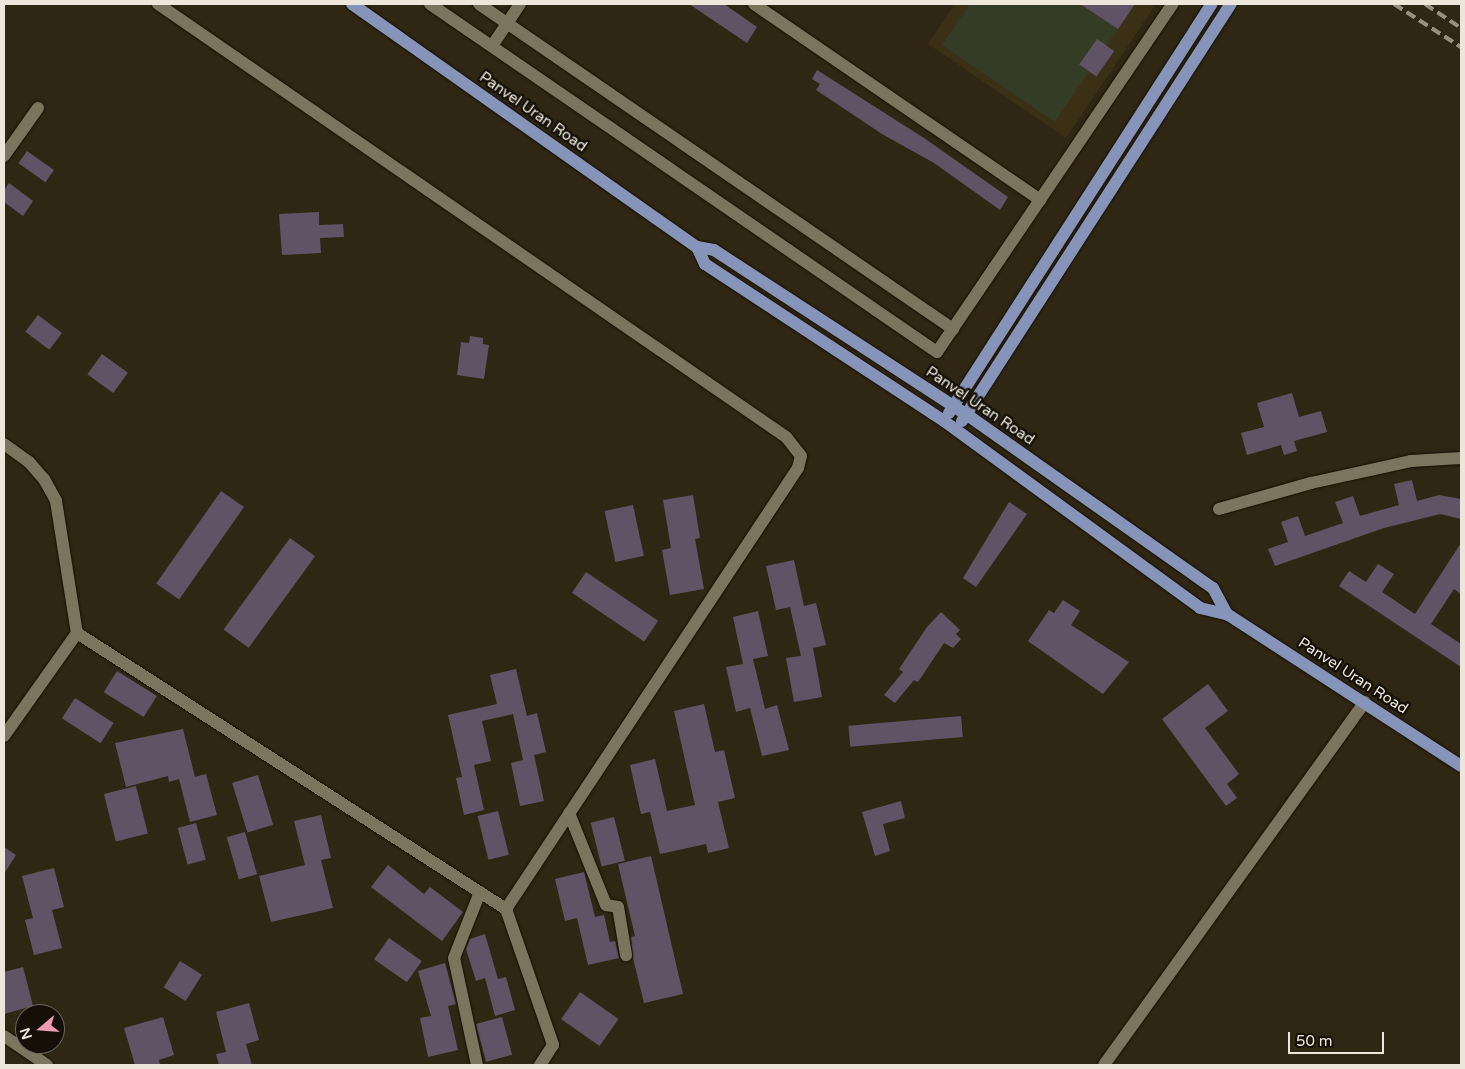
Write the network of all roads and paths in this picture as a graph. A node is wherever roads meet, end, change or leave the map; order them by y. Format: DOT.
graph roads {
  1 [pos="158,4"];
  2 [pos="352,4"];
  3 [pos="430,4"];
  4 [pos="479,4"];
  5 [pos="520,4"];
  6 [pos="754,4"];
  7 [pos="1173,4"];
  8 [pos="1212,4"];
  9 [pos="1231,4"];
  10 [pos="507,23"];
  11 [pos="492,46"];
  12 [pos="38,108"];
  13 [pos="4,156"];
  14 [pos="1040,200"];
  15 [pos="696,247"];
  16 [pos="953,329"];
  17 [pos="953,406"];
  18 [pos="966,414"];
  19 [pos="944,421"];
  20 [pos="956,430"];
  21 [pos="4,444"];
  22 [pos="1461,458"];
  23 [pos="1219,509"];
  24 [pos="1227,614"];
  25 [pos="78,633"];
  26 [pos="1365,702"];
  27 [pos="4,736"];
  28 [pos="1461,766"];
  29 [pos="569,813"];
  30 [pos="480,892"];
  31 [pos="506,909"];
  32 [pos="626,955"];
  33 [pos="4,1036"];
  34 [pos="47,1065"];
  35 [pos="477,1065"];
  36 [pos="540,1065"];
  37 [pos="1104,1065"];
  1 -- 29 [label="street"];
  2 -- 15 [label="main road, Panvel Uran Road"];
  3 -- 11 [label="street"];
  4 -- 10 [label="street"];
  5 -- 10 [label="street"];
  6 -- 14 [label="street"];
  7 -- 14 [label="street"];
  8 -- 17 [label="main road"];
  9 -- 18 [label="main road"];
  10 -- 11 [label="street"];
  10 -- 16 [label="street"];
  11 -- 16 [label="street"];
  12 -- 13 [label="street"];
  14 -- 16 [label="street"];
  15 -- 17 [label="main road, Panvel Uran Road"];
  15 -- 19 [label="main road, Panvel Uran Road"];
  17 -- 18 [label="main road, Panvel Uran Road"];
  17 -- 19 [label="main road"];
  18 -- 20 [label="main road"];
  18 -- 24 [label="main road, Panvel Uran Road"];
  19 -- 20 [label="main road, Panvel Uran Road"];
  20 -- 24 [label="main road, Panvel Uran Road"];
  21 -- 25 [label="street"];
  22 -- 23 [label="street"];
  24 -- 26 [label="main road, Panvel Uran Road"];
  25 -- 27 [label="street"];
  25 -- 30 [label="street"];
  26 -- 28 [label="main road, Panvel Uran Road"];
  26 -- 37 [label="street"];
  29 -- 31 [label="street"];
  29 -- 32 [label="street"];
  30 -- 31 [label="street"];
  30 -- 35 [label="street"];
  31 -- 36 [label="street"];
  33 -- 34 [label="street"];
}
